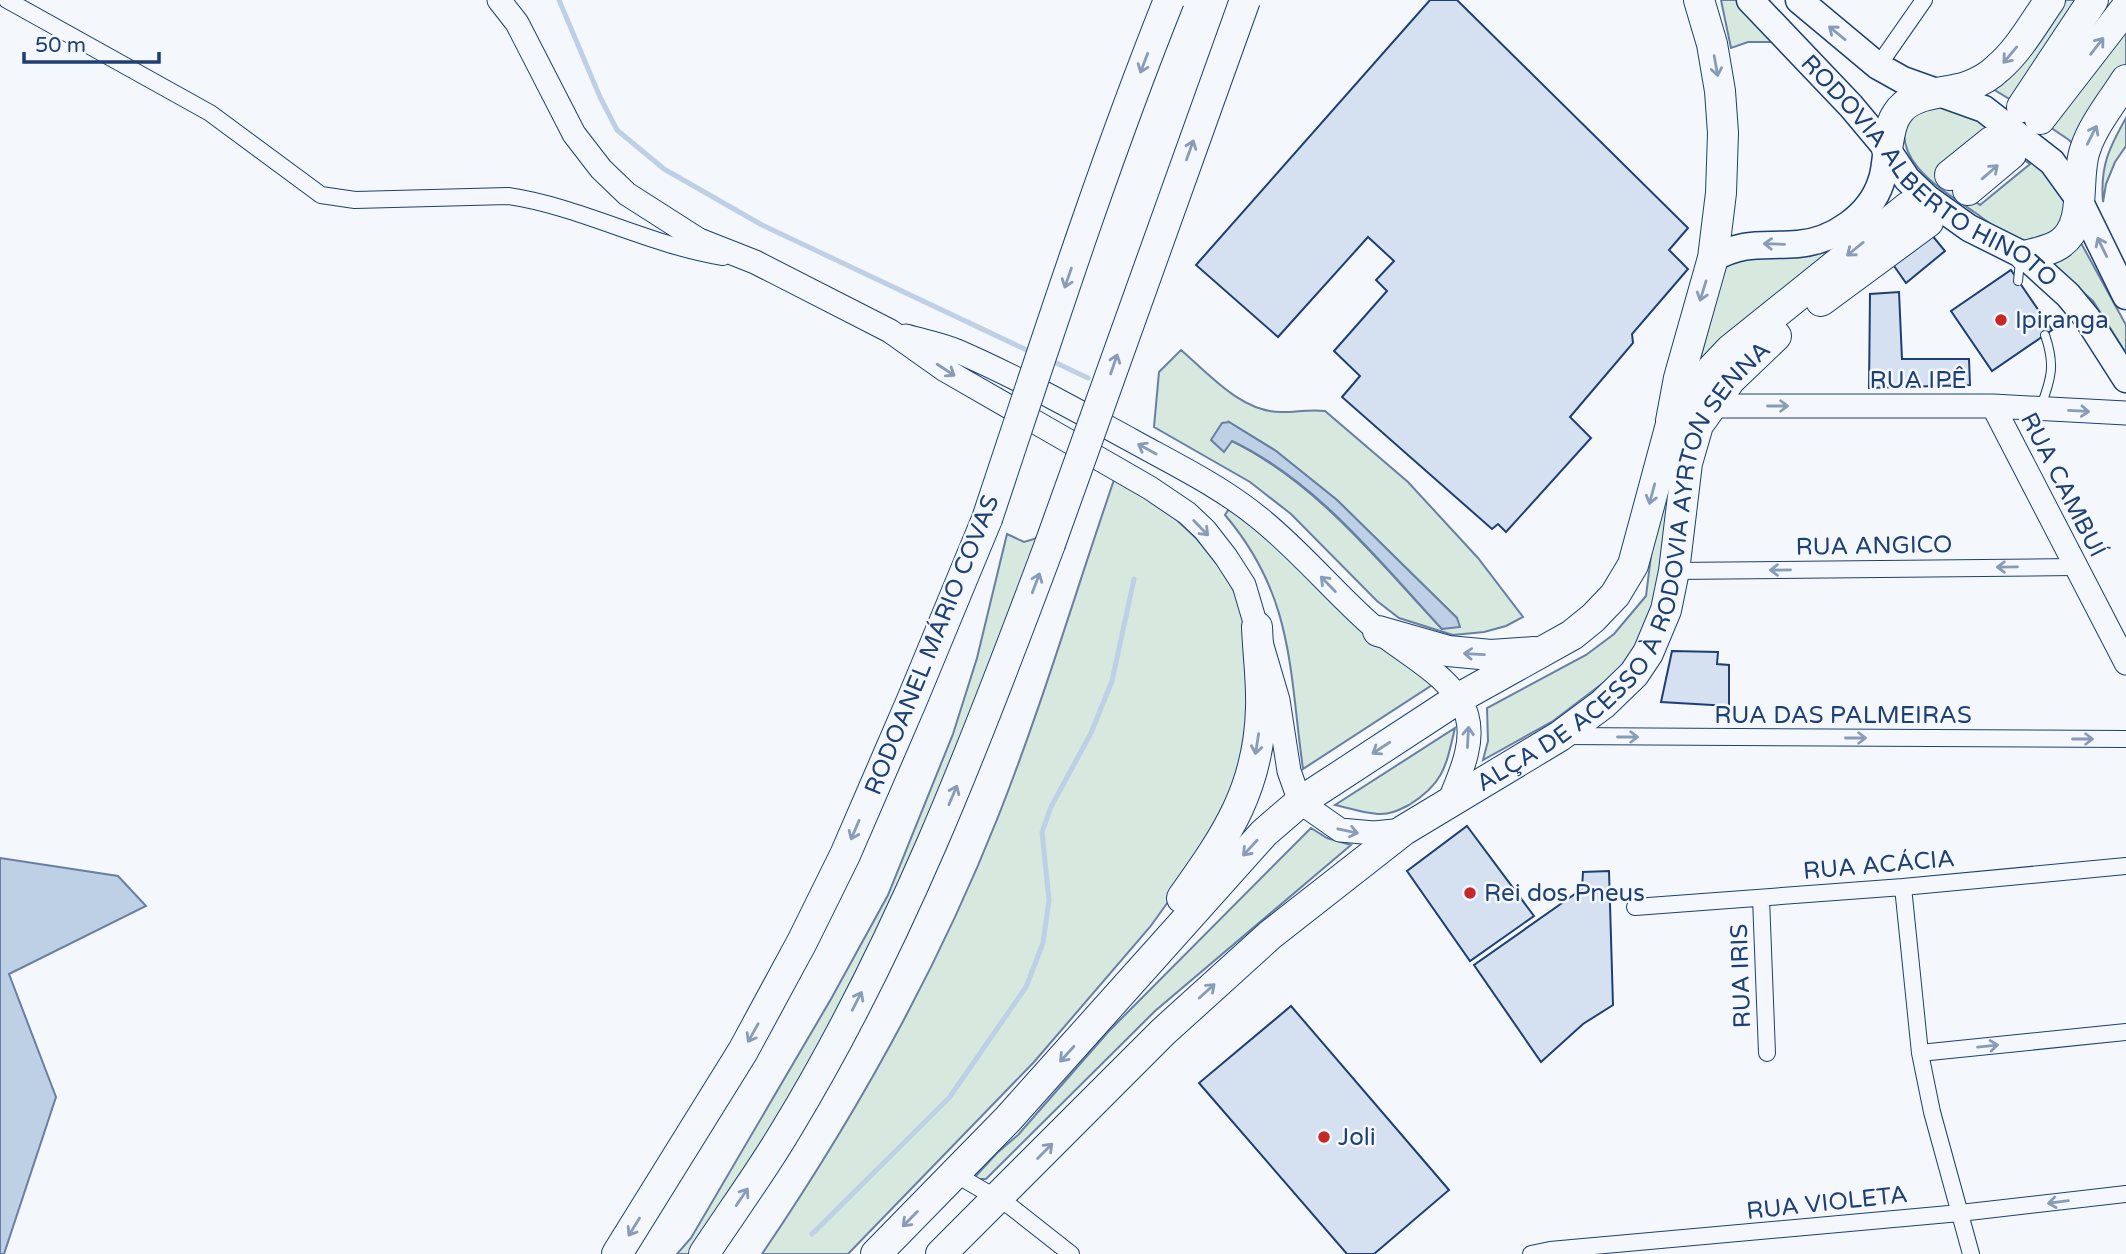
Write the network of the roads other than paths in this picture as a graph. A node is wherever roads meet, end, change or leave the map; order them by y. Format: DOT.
graph roads {
  1 [pos="7,0"];
  2 [pos="499,0"];
  3 [pos="1169,0"];
  4 [pos="1245,0"];
  5 [pos="1699,0"];
  6 [pos="1750,0"];
  7 [pos="1799,0"];
  8 [pos="1924,0"];
  9 [pos="2050,0"];
  10 [pos="2093,0"];
  11 [pos="2126,8"];
  12 [pos="1878,66"];
  13 [pos="2126,80"];
  14 [pos="1936,93"];
  15 [pos="2001,148"];
  16 [pos="1887,149"];
  17 [pos="1959,183"];
  18 [pos="2078,198"];
  19 [pos="1713,258"];
  20 [pos="755,262"];
  21 [pos="2022,264"];
  22 [pos="2126,296"];
  23 [pos="890,331"];
  24 [pos="2045,335"];
  25 [pos="2126,379"];
  26 [pos="1710,406"];
  27 [pos="1993,406"];
  28 [pos="2039,409"];
  29 [pos="2126,413"];
  30 [pos="1670,428"];
  31 [pos="2076,567"];
  32 [pos="1674,571"];
  33 [pos="1258,627"];
  34 [pos="1378,631"];
  35 [pos="1542,651"];
  36 [pos="2126,663"];
  37 [pos="1459,698"];
  38 [pos="1560,736"];
  39 [pos="2126,739"];
  40 [pos="1300,802"];
  41 [pos="1449,802"];
  42 [pos="1404,830"];
  43 [pos="2126,866"];
  44 [pos="1903,887"];
  45 [pos="1761,898"];
  46 [pos="1635,907"];
  47 [pos="1113,1003"];
  48 [pos="2126,1032"];
  49 [pos="1767,1053"];
  50 [pos="1920,1053"];
  51 [pos="955,1174"];
  52 [pos="2126,1194"];
  53 [pos="997,1199"];
  54 [pos="1961,1213"];
  55 [pos="1695,1247"];
  56 [pos="617,1254"];
  57 [pos="704,1254"];
  58 [pos="876,1254"];
  59 [pos="942,1254"];
  60 [pos="1071,1254"];
  61 [pos="1531,1254"];
  62 [pos="1971,1254"];
  1 -- 20 [label="street"];
  2 -- 20 [label="main road"];
  3 -- 56 [label="highway, RODOANEL MÁRIO COVAS, one-way, bridge"];
  57 -- 4 [label="highway, one-way, bridge"];
  5 -- 19 [label="highway, one-way"];
  6 -- 16 [label="main road, RODOVIA ALBERTO HINOTO"];
  12 -- 7 [label="main road, RODOVIA ALBERTO HINOTO, one-way"];
  8 -- 12 [label="street"];
  9 -- 14 [label="highway, one-way"];
  10 -- 11 [label="highway, one-way"];
  12 -- 14 [label="main road, RODOVIA ALBERTO HINOTO"];
  18 -- 13 [label="highway, one-way"];
  14 -- 16 [label="highway"];
  14 -- 18 [label="main road, RODOVIA ALBERTO HINOTO"];
  15 -- 17 [label="highway"];
  16 -- 19 [label="main road, one-way"];
  16 -- 21 [label="main road, RODOVIA ALBERTO HINOTO"];
  18 -- 21 [label="highway"];
  22 -- 18 [label="main road, RODOVIA ALBERTO HINOTO, one-way"];
  19 -- 30 [label="highway, one-way"];
  20 -- 23 [label="main road"];
  21 -- 25 [label="main road, RODOVIA ALBERTO HINOTO"];
  23 -- 33 [label="main road, one-way"];
  34 -- 23 [label="main road, one-way"];
  24 -- 28 [label="lane"];
  26 -- 27 [label="main road, RUA IPÊ, one-way"];
  26 -- 30 [label="highway, ALÇA DE ACESSO À RODOVIA AYRTON SENNA, one-way"];
  26 -- 32 [label="highway, ALÇA DE ACESSO À RODOVIA AYRTON SENNA"];
  27 -- 28 [label="main road, RUA IPÊ"];
  27 -- 31 [label="main road, RUA CAMBUÍ"];
  28 -- 29 [label="main road, RUA IPÊ, one-way"];
  30 -- 35 [label="highway, ALÇA DE ACESSO À RODOVIA AYRTON SENNA, one-way"];
  31 -- 32 [label="street, RUA ANGICO, one-way"];
  31 -- 36 [label="main road, RUA CAMBUÍ"];
  32 -- 38 [label="highway, ALÇA DE ACESSO À RODOVIA AYRTON SENNA"];
  33 -- 40 [label="main road"];
  33 -- 47 [label="highway, one-way"];
  35 -- 34 [label="highway, one-way"];
  34 -- 37 [label="main road"];
  35 -- 37 [label="highway, ALÇA DE ACESSO À RODOVIA AYRTON SENNA"];
  37 -- 40 [label="highway, ALÇA DE ACESSO À RODOVIA AYRTON SENNA, one-way"];
  41 -- 37 [label="main road, one-way"];
  38 -- 39 [label="street, RUA DAS PALMEIRAS, one-way"];
  38 -- 41 [label="highway, ALÇA DE ACESSO À RODOVIA AYRTON SENNA"];
  40 -- 42 [label="main road, one-way"];
  40 -- 47 [label="highway, ALÇA DE ACESSO À RODOVIA AYRTON SENNA, one-way"];
  41 -- 42 [label="highway, ALÇA DE ACESSO À RODOVIA AYRTON SENNA"];
  53 -- 42 [label="highway, ALÇA DE ACESSO À RODOVIA AYRTON SENNA, one-way"];
  43 -- 44 [label="street, RUA ACÁCIA"];
  44 -- 45 [label="street, RUA ACÁCIA"];
  44 -- 50 [label="street"];
  45 -- 46 [label="street, RUA ACÁCIA"];
  45 -- 49 [label="street, RUA IRIS"];
  47 -- 51 [label="highway, one-way"];
  50 -- 48 [label="street, one-way"];
  50 -- 54 [label="street"];
  51 -- 53 [label="street"];
  51 -- 58 [label="highway, one-way"];
  52 -- 54 [label="street, RUA VIOLETA, one-way"];
  53 -- 59 [label="highway, ALÇA DE ACESSO À RODOVIA AYRTON SENNA"];
  53 -- 60 [label="street"];
  54 -- 55 [label="street, RUA VIOLETA"];
  54 -- 62 [label="street"];
  55 -- 61 [label="street, RUA VIOLETA"];
}
